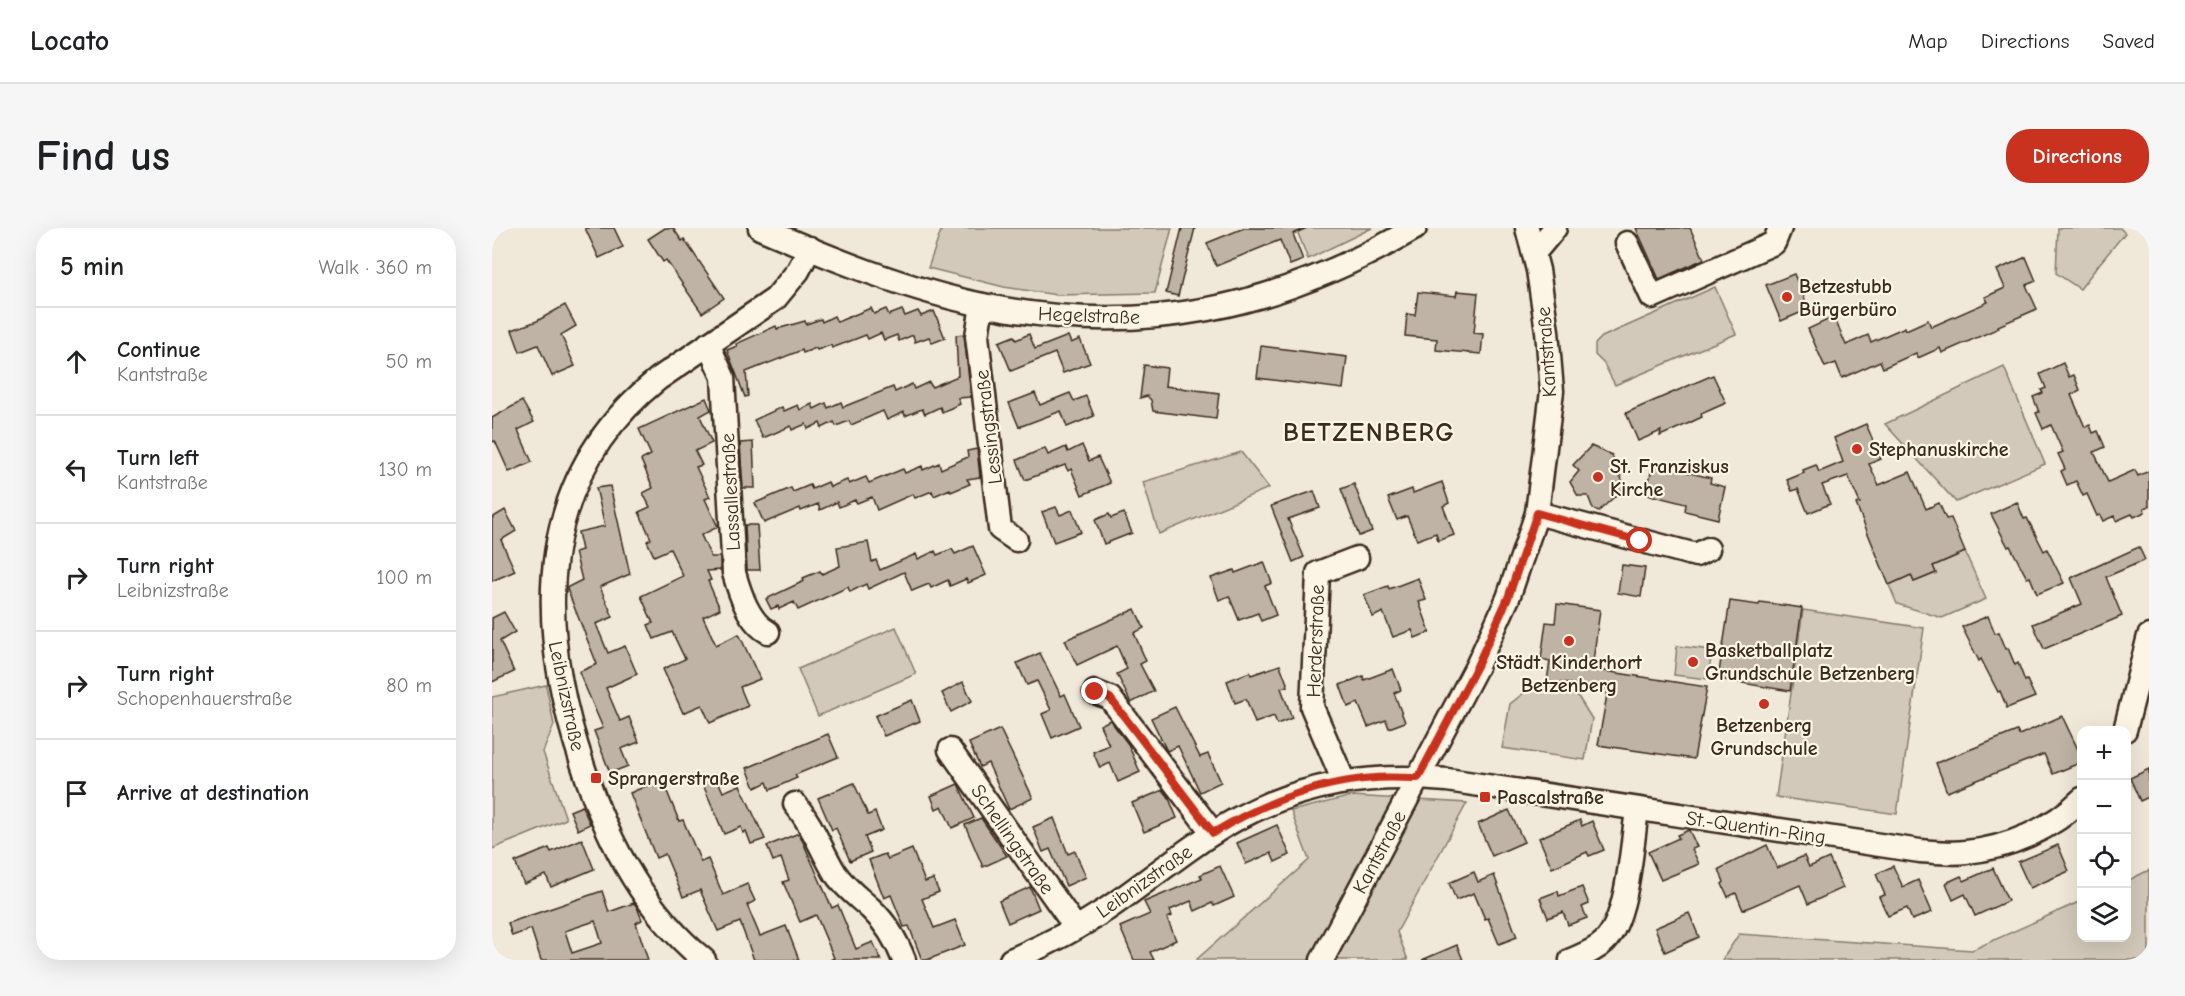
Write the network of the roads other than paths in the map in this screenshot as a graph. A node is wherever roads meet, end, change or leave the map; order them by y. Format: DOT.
graph roads {
  1 [pos="760,228"];
  2 [pos="1414,228"];
  3 [pos="1527,228"];
  4 [pos="1555,228"];
  5 [pos="1780,228"];
  6 [pos="1627,243"];
  7 [pos="810,248"];
  8 [pos="1535,252"];
  9 [pos="982,305"];
  10 [pos="708,344"];
  11 [pos="1537,513"];
  12 [pos="1016,540"];
  13 [pos="1708,549"];
  14 [pos="1357,558"];
  15 [pos="768,632"];
  16 [pos="2149,636"];
  17 [pos="2143,685"];
  18 [pos="1095,692"];
  19 [pos="2127,726"];
  20 [pos="950,750"];
  21 [pos="1418,778"];
  22 [pos="1344,782"];
  23 [pos="2077,803"];
  24 [pos="795,804"];
  25 [pos="1637,810"];
  26 [pos="1213,833"];
  27 [pos="1076,928"];
  28 [pos="704,960"];
  29 [pos="904,960"];
  30 [pos="1011,960"];
  31 [pos="1322,960"];
  32 [pos="1571,960"];
  1 -- 7 [label="street, Hegelstraße"];
  2 -- 9 [label="street, Hegelstraße"];
  3 -- 8 [label="street, Kantstraße"];
  4 -- 8 [label="street"];
  5 -- 6 [label="street"];
  7 -- 9 [label="street, Hegelstraße"];
  7 -- 10 [label="street, Leibnizstraße"];
  8 -- 11 [label="street, Kantstraße"];
  9 -- 12 [label="street, Lessingstraße"];
  10 -- 15 [label="street, Lassallestraße"];
  10 -- 28 [label="street, Leibnizstraße"];
  11 -- 13 [label="street"];
  11 -- 21 [label="street, Kantstraße"];
  14 -- 22 [label="street, Herderstraße"];
  16 -- 17 [label="street"];
  17 -- 19 [label="street"];
  18 -- 26 [label="street"];
  20 -- 27 [label="street, Schellingstraße"];
  21 -- 22 [label="street, Leibnizstraße"];
  21 -- 25 [label="street, St.-Quentin-Ring"];
  21 -- 31 [label="street, Kantstraße"];
  22 -- 26 [label="street, Leibnizstraße"];
  23 -- 25 [label="street, St.-Quentin-Ring"];
  24 -- 29 [label="street"];
  25 -- 32 [label="street"];
  26 -- 27 [label="street, Leibnizstraße"];
  27 -- 30 [label="street, Leibnizstraße"];
}
